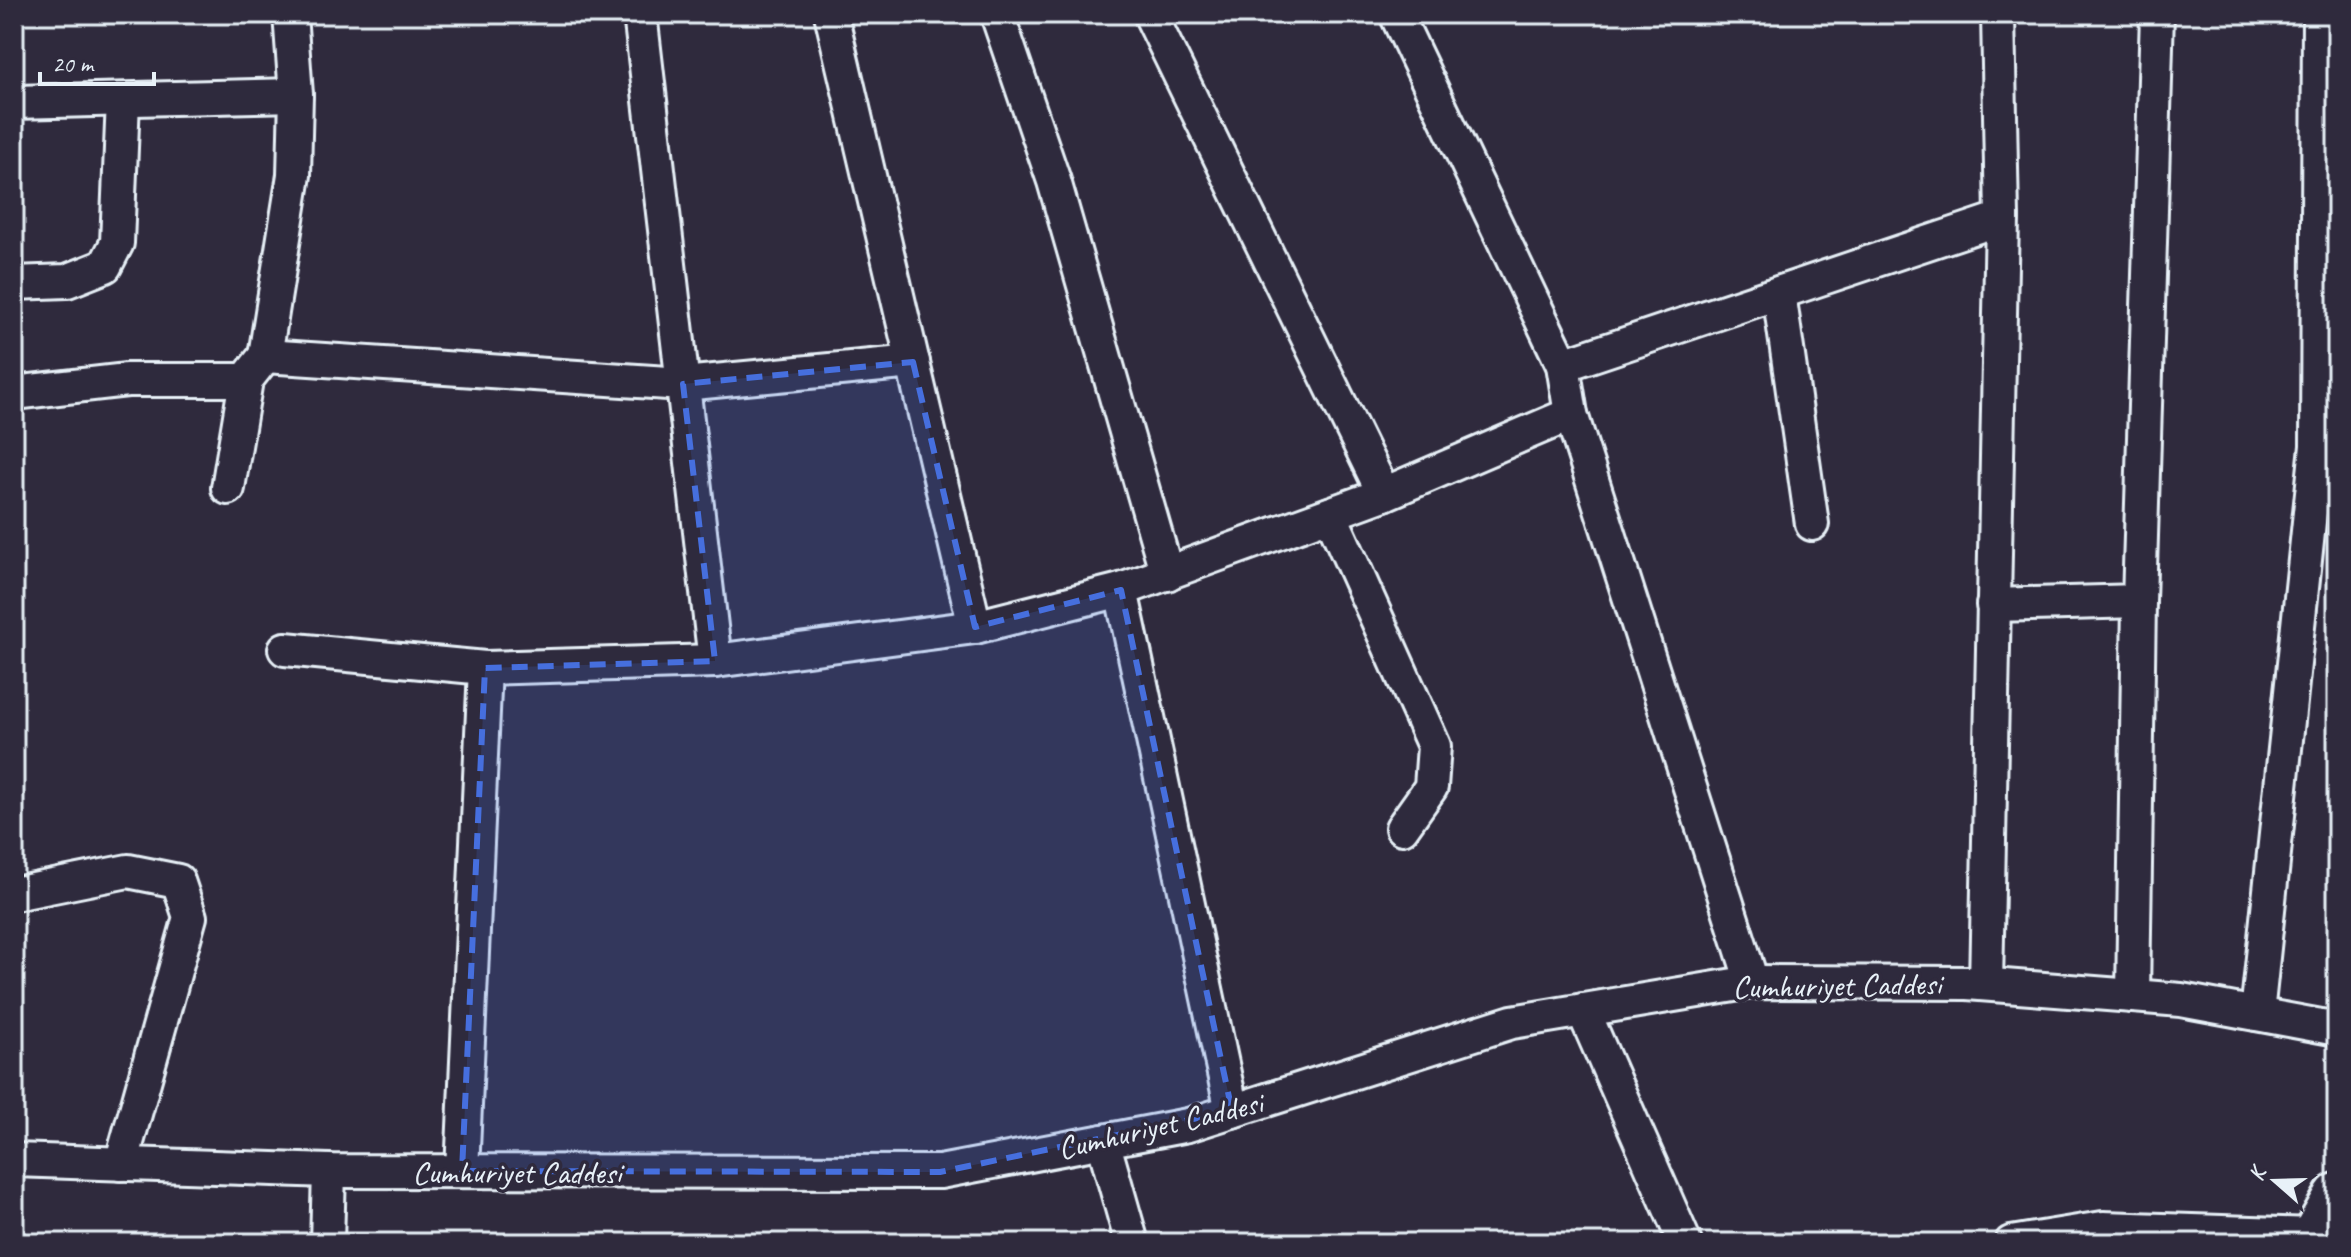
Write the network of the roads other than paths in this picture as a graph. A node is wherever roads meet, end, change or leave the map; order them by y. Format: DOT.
graph roads {
  1 [pos="290,14"];
  2 [pos="640,14"];
  3 [pos="831,14"];
  4 [pos="997,14"];
  5 [pos="1150,14"];
  6 [pos="1396,14"];
  7 [pos="1998,14"];
  8 [pos="2157,14"];
  9 [pos="2319,14"];
  10 [pos="296,95"];
  11 [pos="123,100"];
  12 [pos="14,102"];
  13 [pos="2002,218"];
  14 [pos="14,283"];
  15 [pos="2328,283"];
  16 [pos="1779,293"];
  17 [pos="913,362"];
  18 [pos="1563,365"];
  19 [pos="255,368"];
  20 [pos="683,384"];
  21 [pos="14,393"];
  22 [pos="1571,414"];
  23 [pos="228,488"];
  24 [pos="1384,494"];
  25 [pos="1330,514"];
  26 [pos="1812,524"];
  27 [pos="1167,574"];
  28 [pos="1121,590"];
  29 [pos="2139,601"];
  30 [pos="1993,605"];
  31 [pos="975,627"];
  32 [pos="285,649"];
  33 [pos="715,661"];
  34 [pos="485,668"];
  35 [pos="1402,828"];
  36 [pos="14,894"];
  37 [pos="1752,982"];
  38 [pos="1986,984"];
  39 [pos="2133,996"];
  40 [pos="1583,1010"];
  41 [pos="2257,1014"];
  42 [pos="2337,1029"];
  43 [pos="1232,1111"];
  44 [pos="1103,1141"];
  45 [pos="14,1160"];
  46 [pos="121,1164"];
  47 [pos="329,1171"];
  48 [pos="462,1171"];
  49 [pos="2337,1196"];
  50 [pos="2312,1239"];
  51 [pos="327,1243"];
  52 [pos="1132,1243"];
  53 [pos="1685,1243"];
  54 [pos="2011,1243"];
  1 -- 10 [label="street"];
  2 -- 20 [label="street"];
  3 -- 17 [label="street"];
  4 -- 27 [label="street"];
  5 -- 24 [label="street"];
  6 -- 18 [label="street"];
  7 -- 13 [label="street"];
  8 -- 29 [label="street"];
  9 -- 15 [label="street"];
  10 -- 11 [label="street"];
  10 -- 19 [label="street"];
  11 -- 12 [label="street"];
  11 -- 14 [label="street"];
  13 -- 16 [label="street"];
  13 -- 30 [label="street"];
  15 -- 41 [label="street"];
  16 -- 18 [label="street"];
  16 -- 26 [label="street"];
  17 -- 20 [label="street"];
  17 -- 31 [label="street"];
  18 -- 22 [label="street"];
  19 -- 20 [label="street"];
  19 -- 21 [label="street"];
  19 -- 23 [label="street"];
  20 -- 33 [label="street"];
  22 -- 24 [label="street"];
  22 -- 37 [label="street"];
  24 -- 25 [label="street"];
  25 -- 27 [label="street"];
  25 -- 35 [label="street"];
  27 -- 28 [label="street"];
  28 -- 31 [label="street"];
  28 -- 43 [label="street"];
  29 -- 30 [label="street"];
  29 -- 39 [label="street"];
  30 -- 38 [label="street"];
  31 -- 33 [label="street"];
  32 -- 34 [label="street"];
  33 -- 34 [label="street"];
  34 -- 48 [label="street"];
  36 -- 46 [label="street"];
  37 -- 38 [label="street, Cumhuriyet Caddesi"];
  37 -- 40 [label="street, Cumhuriyet Caddesi"];
  38 -- 39 [label="street, Cumhuriyet Caddesi"];
  39 -- 41 [label="street, Cumhuriyet Caddesi"];
  40 -- 43 [label="street, Cumhuriyet Caddesi"];
  40 -- 53 [label="street"];
  41 -- 42 [label="street, Cumhuriyet Caddesi"];
  43 -- 44 [label="street, Cumhuriyet Caddesi"];
  44 -- 48 [label="street, Cumhuriyet Caddesi"];
  44 -- 52 [label="street"];
  45 -- 46 [label="street, Cumhuriyet Caddesi"];
  46 -- 47 [label="street, Cumhuriyet Caddesi"];
  47 -- 48 [label="street, Cumhuriyet Caddesi"];
  47 -- 51 [label="street"];
  49 -- 50 [label="main road"];
  50 -- 54 [label="street"];
}
